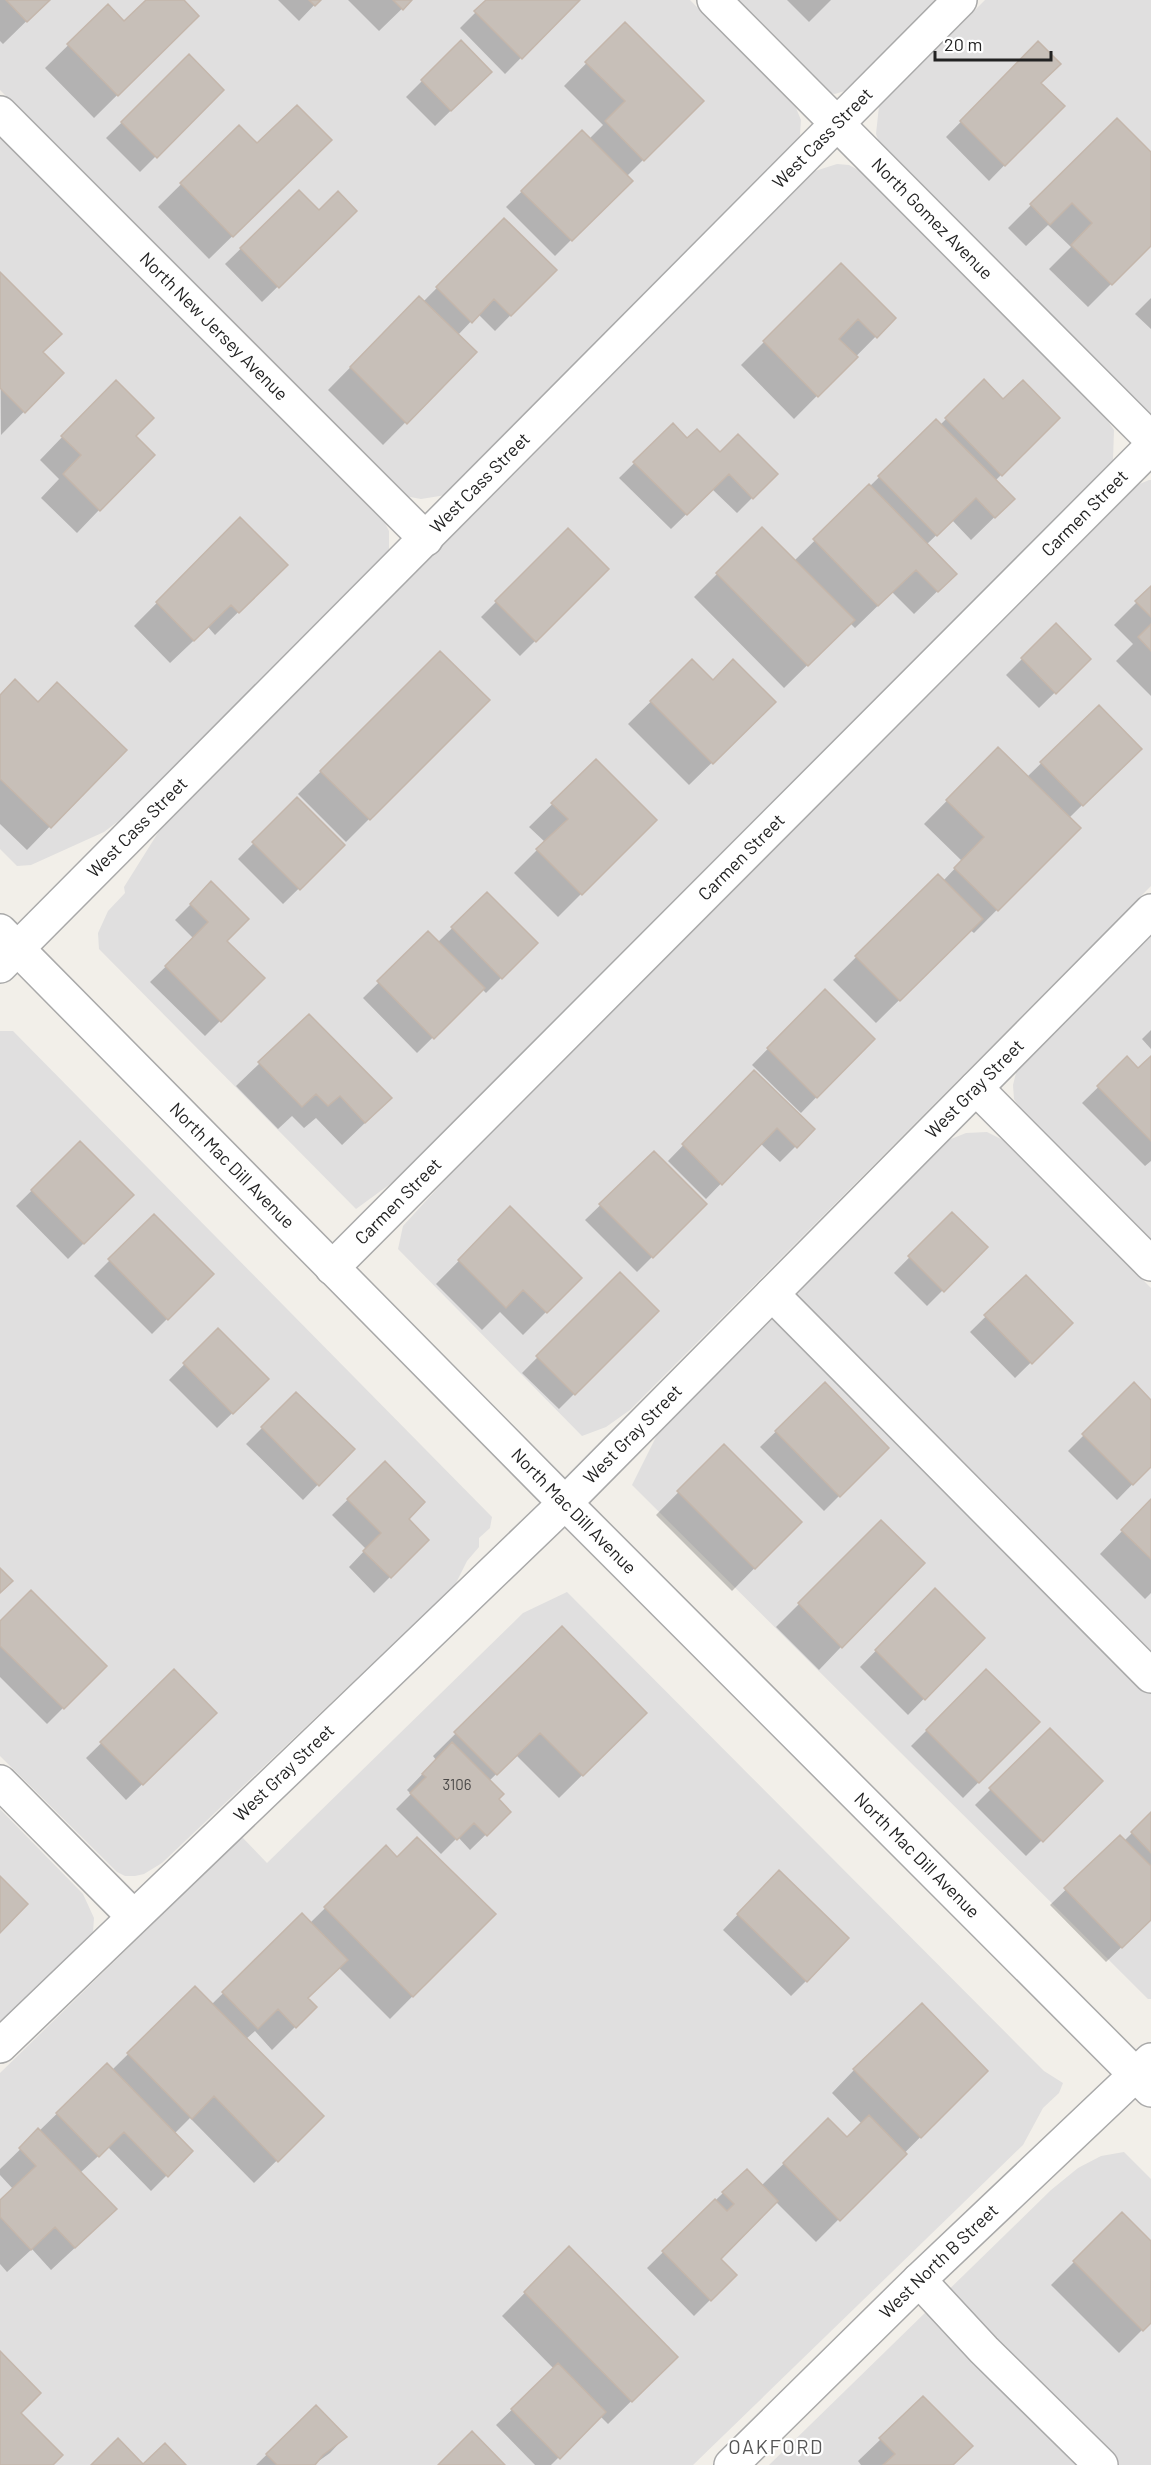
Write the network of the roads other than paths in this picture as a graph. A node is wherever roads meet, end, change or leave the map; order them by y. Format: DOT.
graph roads {
  1 [pos="714,0"];
  2 [pos="960,0"];
  3 [pos="0,113"];
  4 [pos="838,125"];
  5 [pos="1151,439"];
  6 [pos="1151,447"];
  7 [pos="426,539"];
  8 [pos="1151,911"];
  9 [pos="6,949"];
  10 [pos="976,1088"];
  11 [pos="1151,1264"];
  12 [pos="332,1268"];
  13 [pos="772,1294"];
  14 [pos="565,1503"];
  15 [pos="1151,1677"];
  16 [pos="0,1782"];
  17 [pos="134,1916"];
  18 [pos="0,2046"];
  19 [pos="1146,2075"];
  20 [pos="919,2280"];
  21 [pos="731,2465"];
  22 [pos="1101,2465"];
  1 -- 4 [label="street, North Gomez Avenue"];
  2 -- 4 [label="street, West Cass Street"];
  3 -- 7 [label="street, North New Jersey Avenue"];
  4 -- 5 [label="street, North Gomez Avenue"];
  4 -- 7 [label="street, West Cass Street"];
  6 -- 12 [label="street, Carmen Street"];
  7 -- 9 [label="street, West Cass Street"];
  8 -- 10 [label="street, West Gray Street"];
  9 -- 12 [label="street, North Mac Dill Avenue"];
  10 -- 11 [label="street"];
  10 -- 13 [label="street, West Gray Street"];
  12 -- 14 [label="street, North Mac Dill Avenue"];
  13 -- 14 [label="street, West Gray Street"];
  13 -- 15 [label="street"];
  14 -- 17 [label="street, West Gray Street"];
  14 -- 19 [label="street, North Mac Dill Avenue"];
  16 -- 17 [label="street"];
  17 -- 18 [label="street, West Gray Street"];
  19 -- 20 [label="street, West North B Street"];
  20 -- 21 [label="street, West North B Street"];
  20 -- 22 [label="street"];
}
